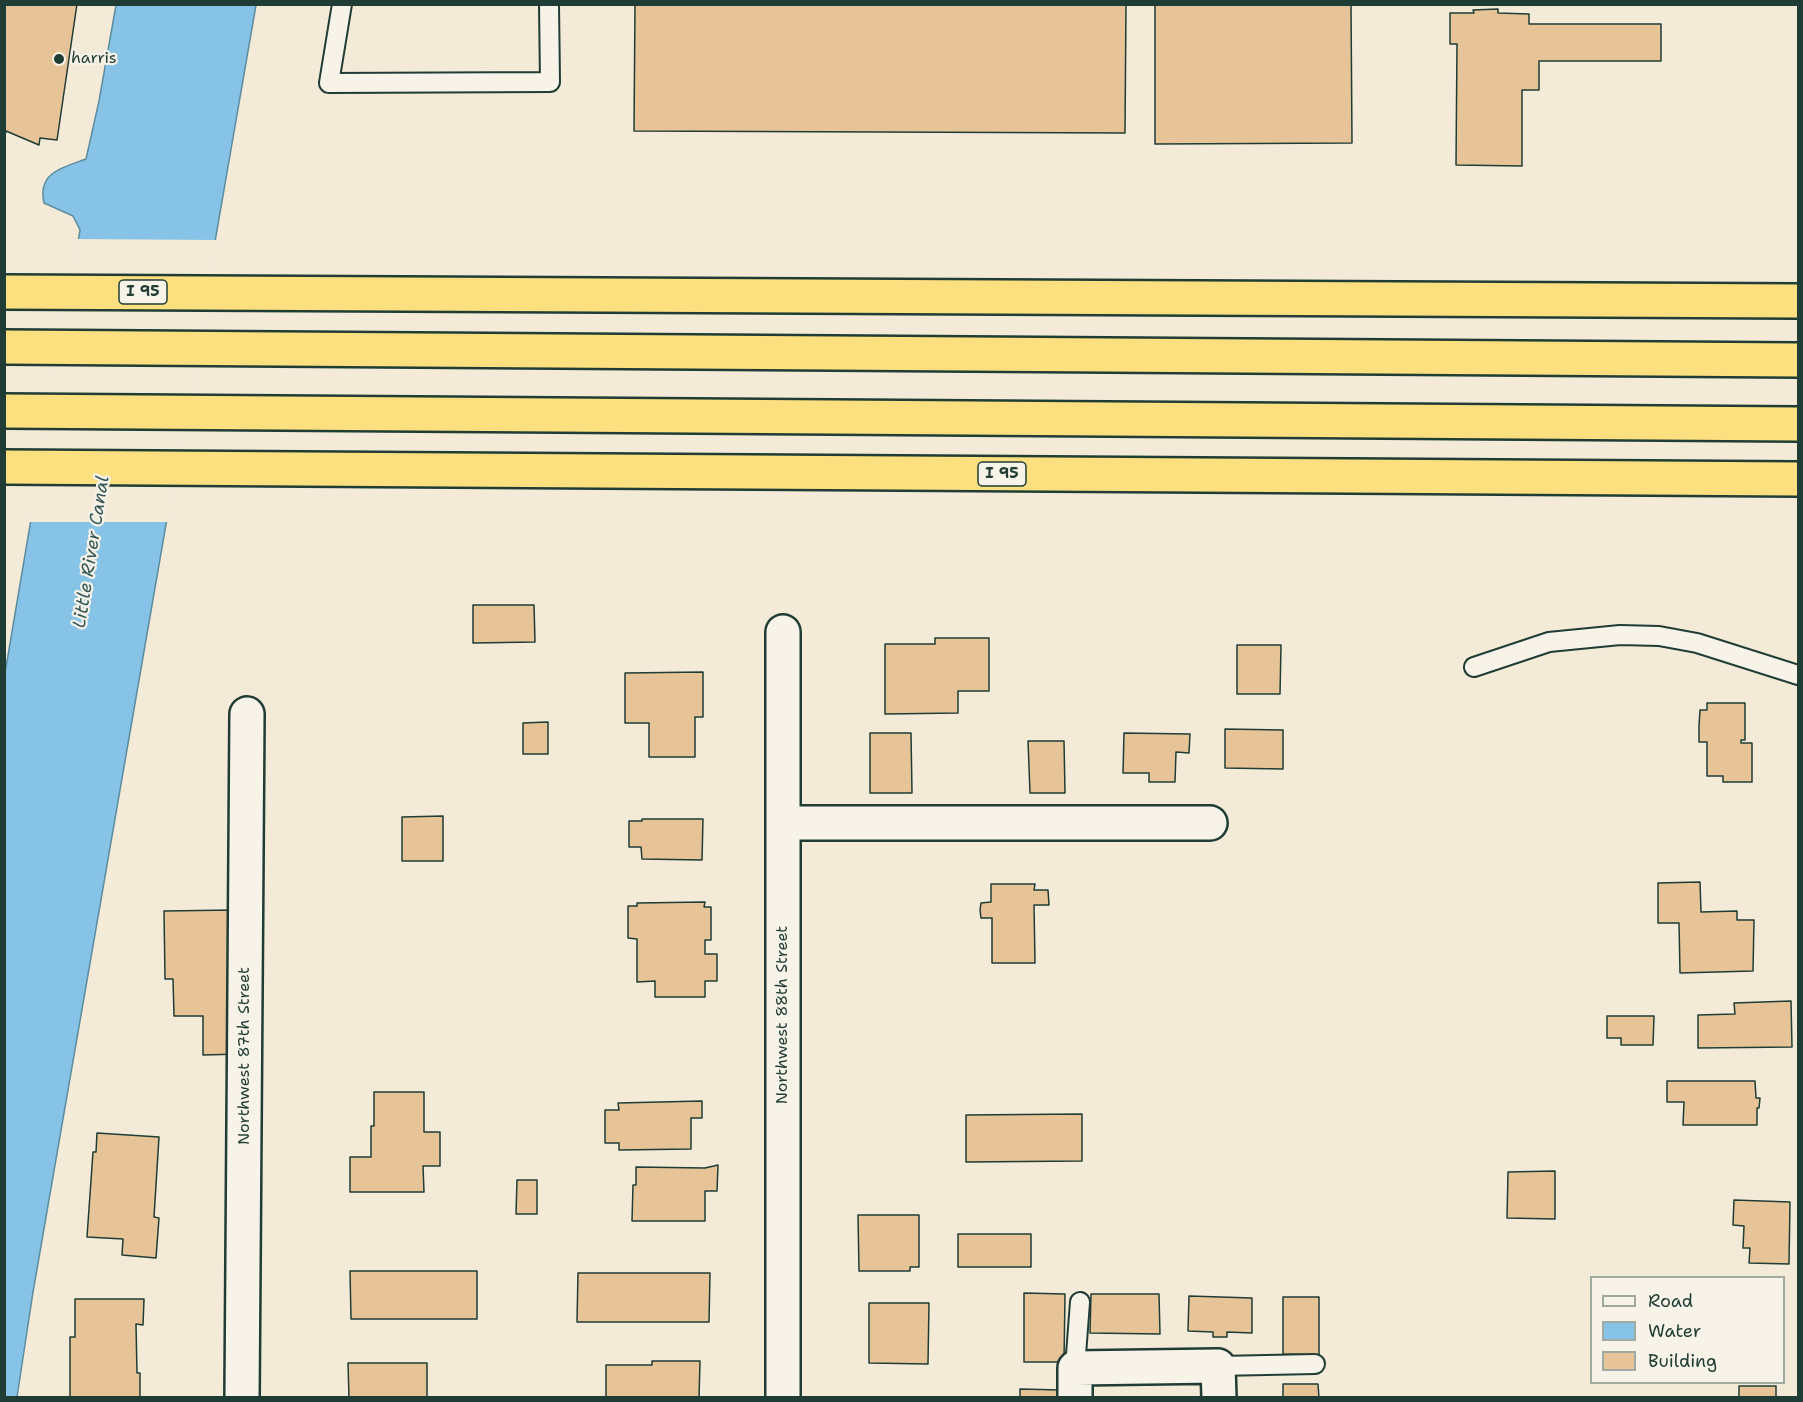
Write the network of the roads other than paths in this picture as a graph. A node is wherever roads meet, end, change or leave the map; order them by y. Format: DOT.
graph roads {
  1 [pos="342,4"];
  2 [pos="549,4"];
  3 [pos="4,292"];
  4 [pos="1798,301"];
  5 [pos="4,347"];
  6 [pos="1798,360"];
  7 [pos="19,411"];
  8 [pos="1798,424"];
  9 [pos="15,467"];
  10 [pos="1798,479"];
  11 [pos="783,632"];
  12 [pos="1474,667"];
  13 [pos="1798,675"];
  14 [pos="247,714"];
  15 [pos="1210,822"];
  16 [pos="783,823"];
  17 [pos="1080,1302"];
  18 [pos="1315,1364"];
  19 [pos="1219,1382"];
  20 [pos="1075,1383"];
  21 [pos="242,1398"];
  22 [pos="783,1398"];
  1 -- 2 [label="lane"];
  3 -- 4 [label="highway, I 95"];
  5 -- 6 [label="highway"];
  7 -- 8 [label="highway"];
  9 -- 10 [label="highway, I 95"];
  11 -- 16 [label="street, Northwest 88th Street"];
  12 -- 13 [label="lane"];
  14 -- 21 [label="street, Northwest 87th Street"];
  15 -- 16 [label="street"];
  16 -- 22 [label="street, Northwest 88th Street"];
  17 -- 20 [label="lane"];
  18 -- 19 [label="lane"];
  19 -- 20 [label="street"];
}
